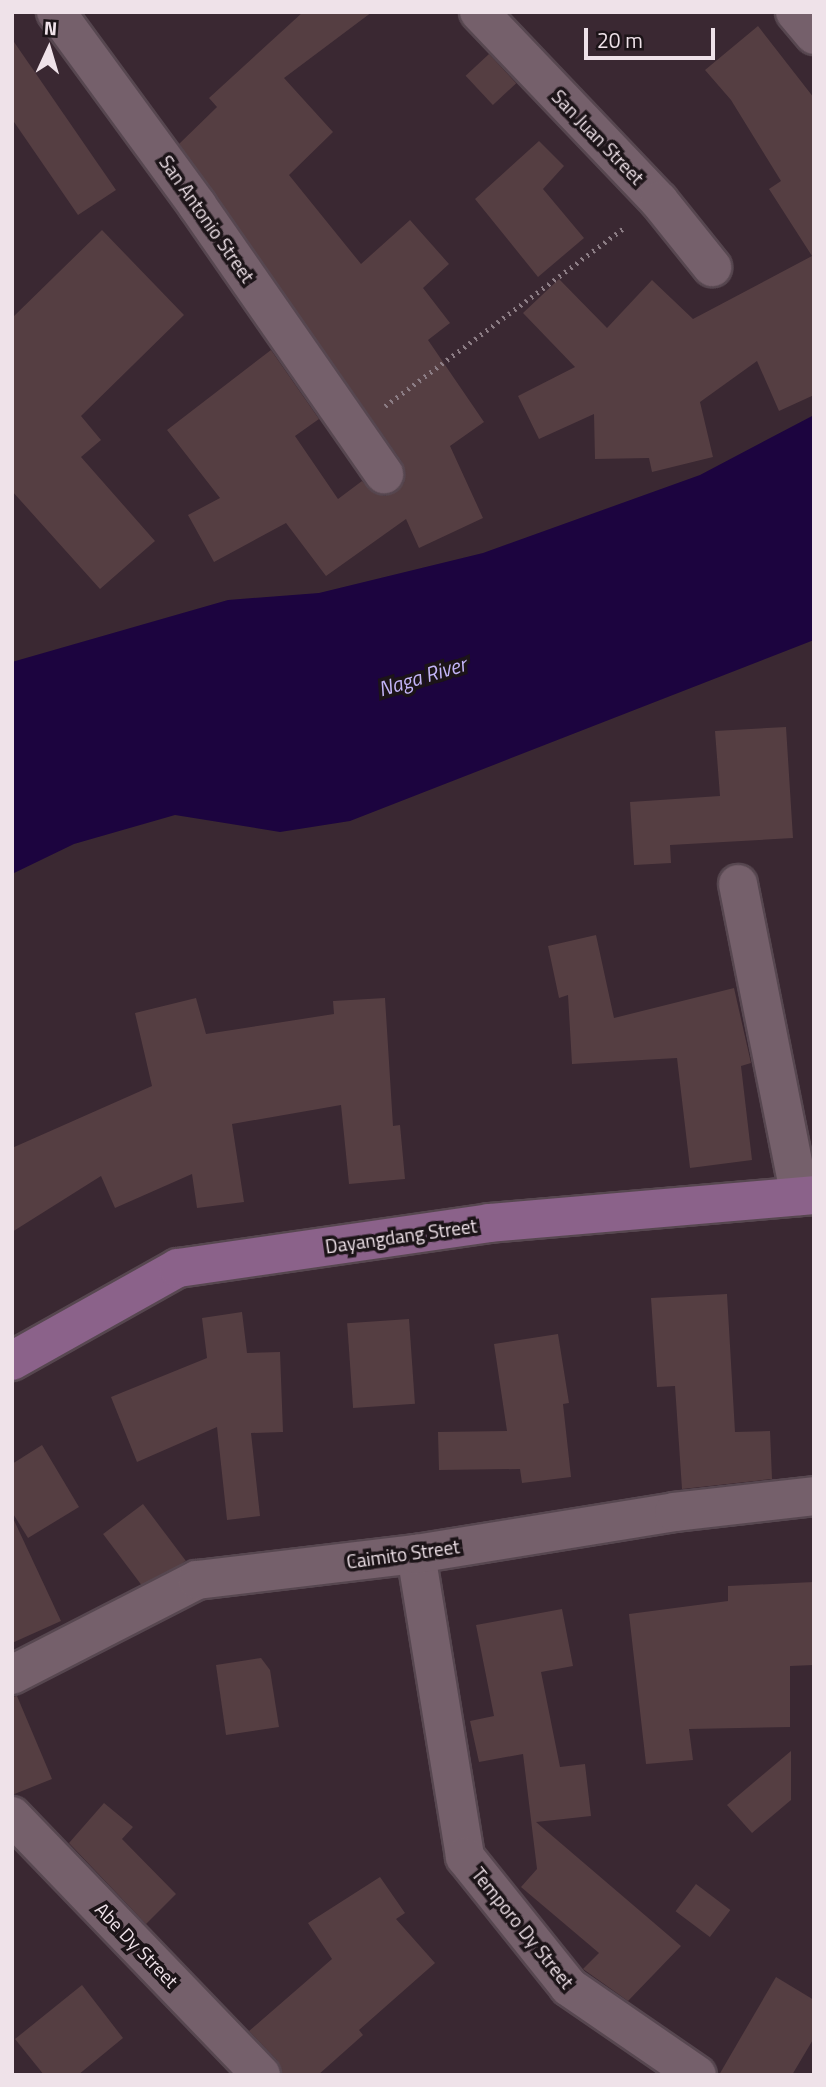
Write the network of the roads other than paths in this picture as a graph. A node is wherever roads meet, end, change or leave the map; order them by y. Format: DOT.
graph roads {
  1 [pos="57,12"];
  2 [pos="479,12"];
  3 [pos="795,12"];
  4 [pos="814,35"];
  5 [pos="712,267"];
  6 [pos="384,474"];
  7 [pos="738,884"];
  8 [pos="807,1195"];
  9 [pos="12,1361"];
  10 [pos="814,1496"];
  11 [pos="416,1554"];
  12 [pos="12,1675"];
  13 [pos="12,1816"];
  14 [pos="261,2075"];
  15 [pos="697,2075"];
  1 -- 6 [label="street, San Antonio Street"];
  2 -- 5 [label="street, San Juan Street"];
  3 -- 4 [label="street"];
  7 -- 8 [label="street"];
  8 -- 9 [label="main road, Dayangdang Street"];
  10 -- 11 [label="street, Caimito Street"];
  11 -- 12 [label="street, Caimito Street"];
  11 -- 15 [label="street, Temporo Dy Street"];
  13 -- 14 [label="street, Abe Dy Street"];
}
